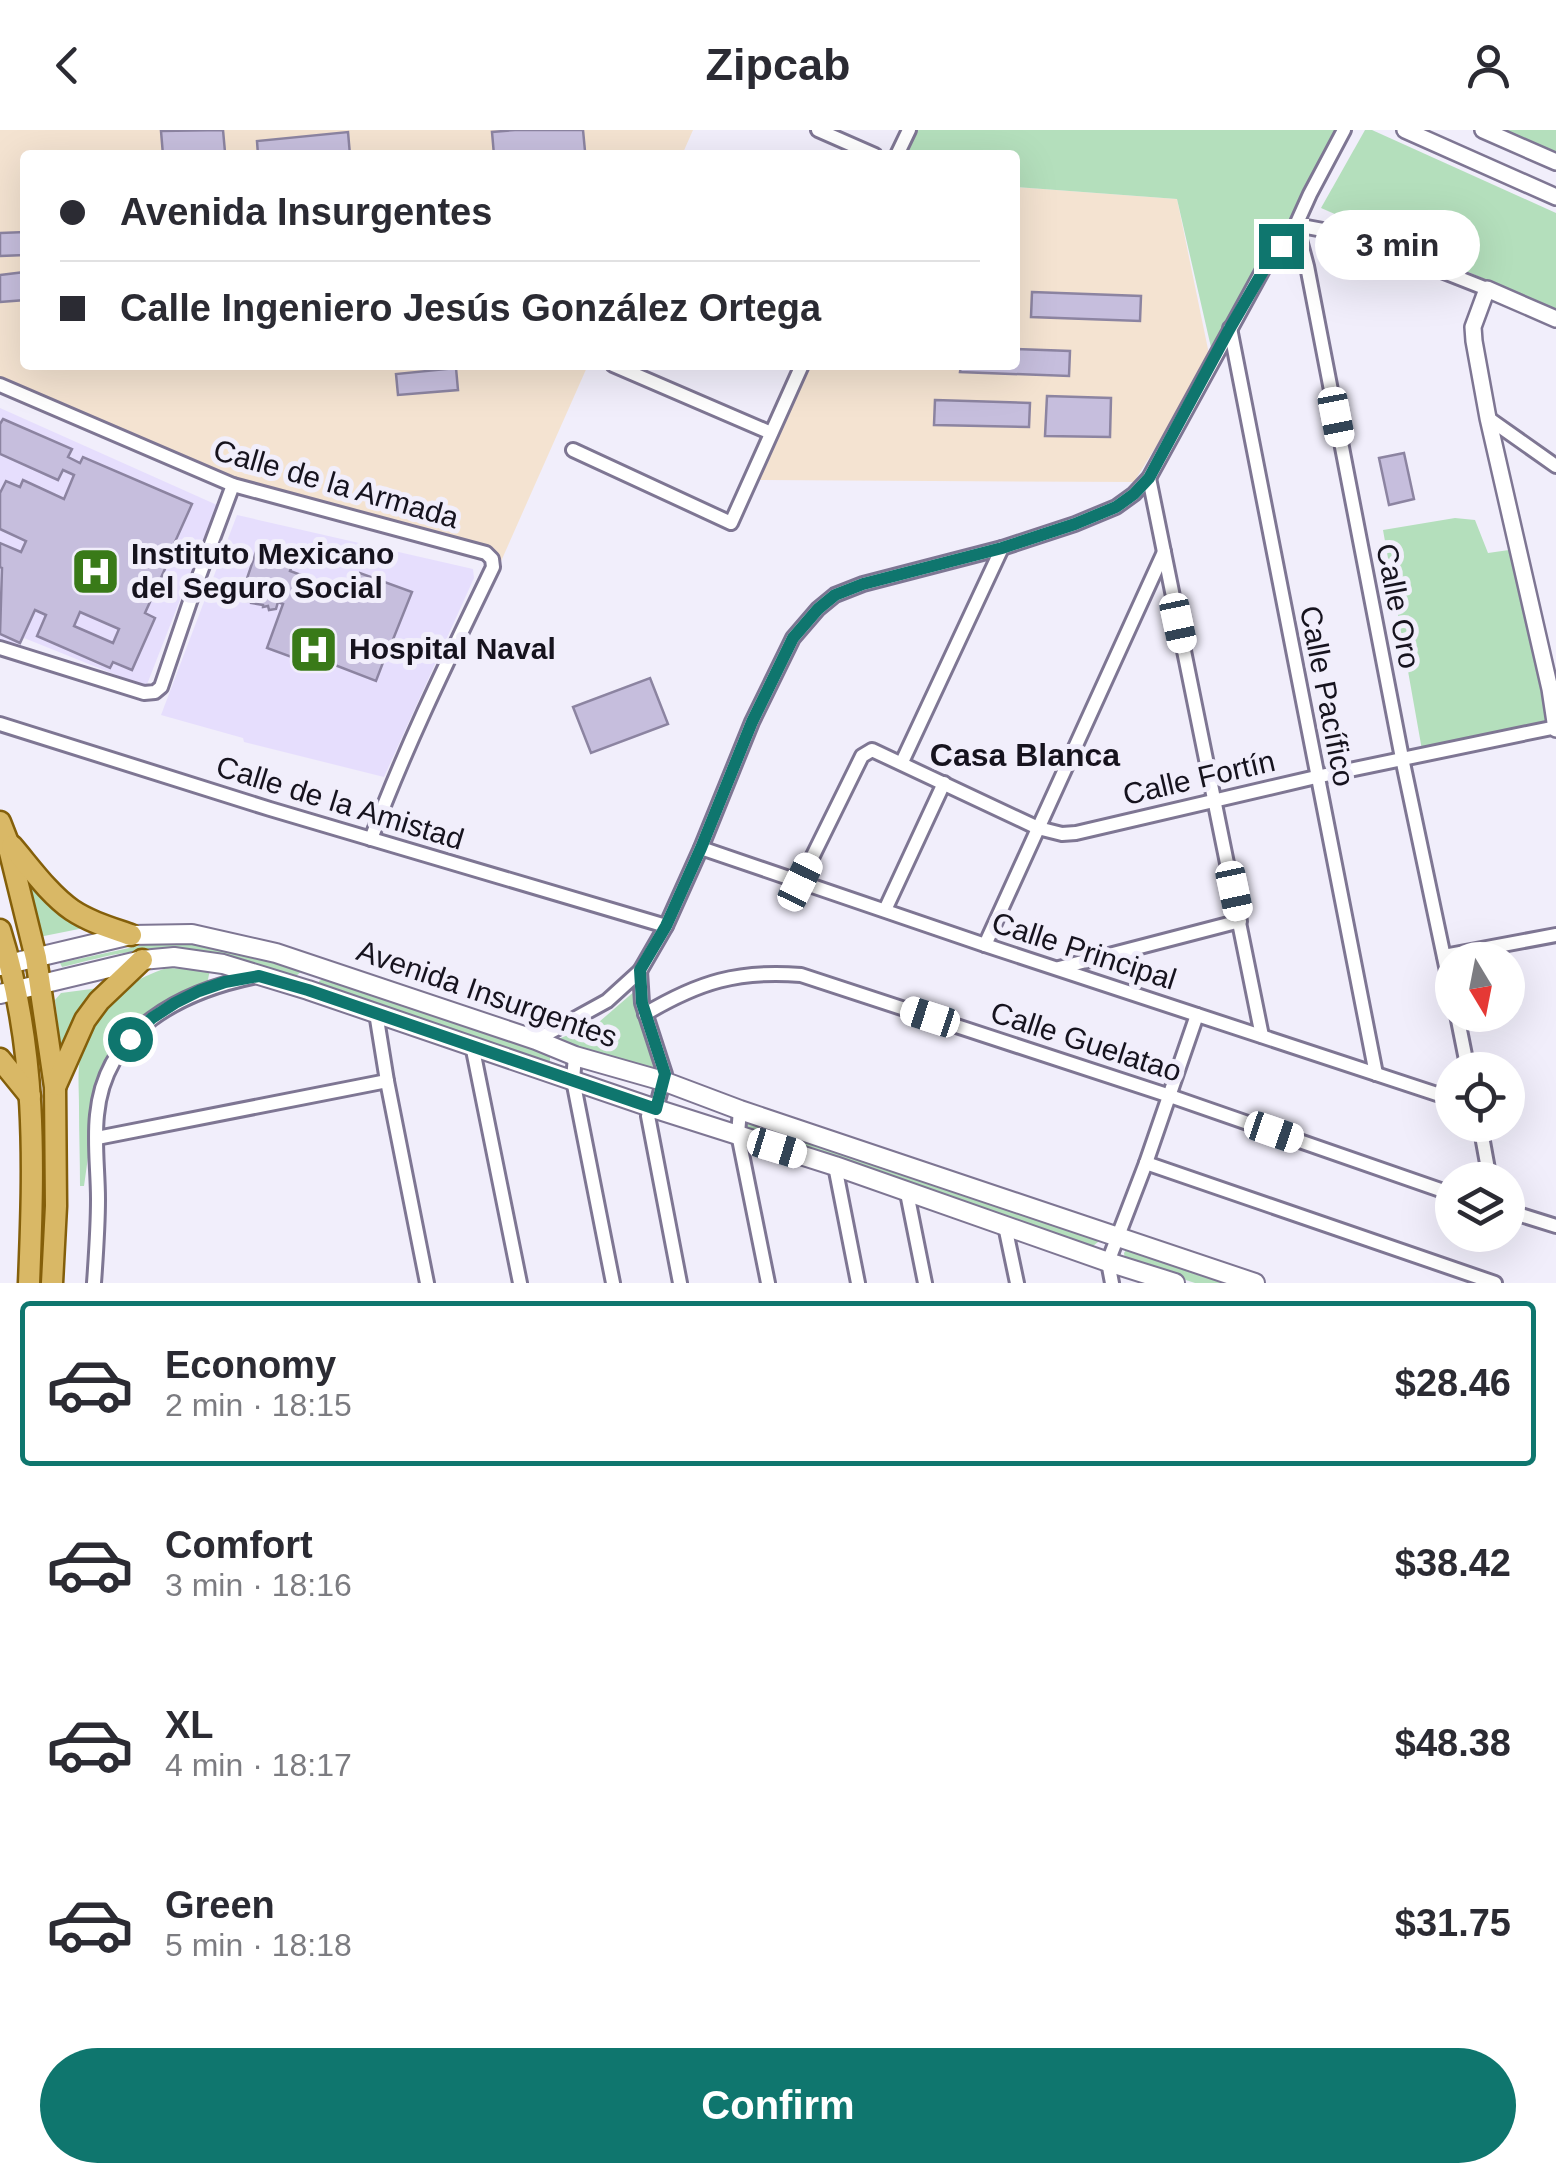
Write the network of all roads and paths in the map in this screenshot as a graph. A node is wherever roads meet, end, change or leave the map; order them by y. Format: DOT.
graph roads {
  1 [pos="818,130"];
  2 [pos="1344,130"];
  3 [pos="1405,130"];
  4 [pos="1486,132"];
  5 [pos="864,150"];
  6 [pos="1476,162"];
  7 [pos="1556,162"];
  8 [pos="1556,197"];
  9 [pos="1296,226"];
  10 [pos="1486,289"];
  11 [pos="1556,319"];
  12 [pos="1230,328"];
  13 [pos="625,370"];
  14 [pos="800,370"];
  15 [pos="0,385"];
  16 [pos="1488,418"];
  17 [pos="771,433"];
  18 [pos="574,450"];
  19 [pos="1556,466"];
  20 [pos="1149,478"];
  21 [pos="233,486"];
  22 [pos="1002,548"];
  23 [pos="1164,552"];
  24 [pos="0,648"];
  25 [pos="1540,652"];
  26 [pos="1556,663"];
  27 [pos="0,724"];
  28 [pos="1556,727"];
  29 [pos="1402,758"];
  30 [pos="902,762"];
  31 [pos="1316,777"];
  32 [pos="944,783"];
  33 [pos="1215,800"];
  34 [pos="1038,828"];
  35 [pos="3,831"];
  36 [pos="371,838"];
  37 [pos="701,848"];
  38 [pos="800,882"];
  39 [pos="885,910"];
  40 [pos="1240,921"];
  41 [pos="666,926"];
  42 [pos="0,930"];
  43 [pos="131,935"];
  44 [pos="1556,935"];
  45 [pos="1441,942"];
  46 [pos="1519,942"];
  47 [pos="985,945"];
  48 [pos="36,958"];
  49 [pos="142,960"];
  50 [pos="5,965"];
  51 [pos="314,965"];
  52 [pos="1058,968"];
  53 [pos="640,970"];
  54 [pos="259,976"];
  55 [pos="40,984"];
  56 [pos="308,990"];
  57 [pos="8,992"];
  58 [pos="376,1013"];
  59 [pos="645,1014"];
  60 [pos="1197,1016"];
  61 [pos="1262,1036"];
  62 [pos="536,1040"];
  63 [pos="472,1045"];
  64 [pos="575,1056"];
  65 [pos="0,1059"];
  66 [pos="1376,1074"];
  67 [pos="574,1080"];
  68 [pos="387,1081"];
  69 [pos="663,1082"];
  70 [pos="56,1087"];
  71 [pos="1435,1093"];
  72 [pos="1170,1096"];
  73 [pos="31,1097"];
  74 [pos="656,1109"];
  75 [pos="740,1110"];
  76 [pos="738,1134"];
  77 [pos="96,1138"];
  78 [pos="1146,1163"];
  79 [pos="834,1166"];
  80 [pos="1435,1188"];
  81 [pos="907,1192"];
  82 [pos="32,1204"];
  83 [pos="56,1206"];
  84 [pos="1525,1216"];
  85 [pos="1005,1226"];
  86 [pos="1556,1226"];
  87 [pos="1117,1236"];
  88 [pos="1108,1262"];
  89 [pos="29,1283"];
  90 [pos="52,1283"];
  91 [pos="94,1283"];
  92 [pos="428,1283"];
  93 [pos="520,1283"];
  94 [pos="614,1283"];
  95 [pos="680,1283"];
  96 [pos="768,1283"];
  97 [pos="858,1283"];
  98 [pos="926,1283"];
  99 [pos="1017,1283"];
  100 [pos="1112,1283"];
  101 [pos="1175,1283"];
  102 [pos="1255,1283"];
  103 [pos="1495,1283"];
  1 -- 5 [label="street"];
  2 -- 9 [label="street"];
  3 -- 6 [label="street"];
  4 -- 6 [label="street"];
  4 -- 7 [label="street"];
  6 -- 8 [label="street"];
  9 -- 10 [label="street"];
  9 -- 12 [label="street"];
  9 -- 29 [label="street, Calle Oro"];
  10 -- 11 [label="street"];
  10 -- 16 [label="street"];
  12 -- 20 [label="street"];
  12 -- 31 [label="street, Calle Pacífico"];
  13 -- 17 [label="street"];
  14 -- 17 [label="street"];
  15 -- 21 [label="street, Calle de la Armada"];
  16 -- 19 [label="street"];
  16 -- 25 [label="street"];
  17 -- 18 [label="street"];
  20 -- 22 [label="street"];
  20 -- 23 [label="street"];
  21 -- 24 [label="street"];
  21 -- 36 [label="street, Calle de la Armada"];
  22 -- 30 [label="street"];
  22 -- 37 [label="street"];
  23 -- 33 [label="street"];
  23 -- 34 [label="street"];
  25 -- 26 [label="street"];
  25 -- 28 [label="street"];
  27 -- 36 [label="street, Calle de la Amistad"];
  28 -- 29 [label="street, Calle Fortín"];
  29 -- 31 [label="street, Calle Fortín"];
  29 -- 45 [label="street, Calle Oro"];
  30 -- 32 [label="street, Calle Fortín"];
  30 -- 38 [label="street, Calle Fortín"];
  31 -- 33 [label="street, Calle Fortín"];
  31 -- 66 [label="street, Calle Pacífico"];
  32 -- 34 [label="street, Calle Fortín"];
  32 -- 39 [label="street"];
  33 -- 34 [label="street, Calle Fortín"];
  33 -- 40 [label="street"];
  34 -- 47 [label="street"];
  35 -- 43 [label="main road"];
  35 -- 48 [label="main road"];
  36 -- 41 [label="street, Calle de la Amistad"];
  37 -- 38 [label="street, Calle Principal"];
  37 -- 41 [label="street"];
  38 -- 39 [label="street, Calle Principal"];
  39 -- 47 [label="street, Calle Principal"];
  40 -- 52 [label="street"];
  40 -- 61 [label="street"];
  41 -- 53 [label="street"];
  42 -- 50 [label="main road"];
  43 -- 48 [label="main road, Avenida Insurgentes"];
  43 -- 51 [label="main road, Avenida Insurgentes"];
  44 -- 46 [label="street"];
  47 -- 52 [label="street, Calle Principal"];
  48 -- 50 [label="main road, Avenida Insurgentes"];
  48 -- 55 [label="main road"];
  49 -- 54 [label="main road, Avenida Insurgentes"];
  49 -- 55 [label="main road, Avenida Insurgentes"];
  49 -- 70 [label="main road"];
  50 -- 57 [label="main road"];
  51 -- 56 [label="main road"];
  51 -- 62 [label="main road, Avenida Insurgentes"];
  52 -- 60 [label="street, Calle Principal"];
  53 -- 59 [label="street"];
  53 -- 62 [label="street"];
  54 -- 56 [label="main road, Avenida Insurgentes"];
  54 -- 77 [label="street, Avenida Insurgentes"];
  55 -- 57 [label="main road, Avenida Insurgentes"];
  55 -- 70 [label="main road"];
  56 -- 58 [label="main road, Avenida Insurgentes"];
  57 -- 73 [label="main road"];
  58 -- 63 [label="main road, Avenida Insurgentes"];
  58 -- 68 [label="street"];
  59 -- 69 [label="street"];
  59 -- 72 [label="street, Calle Guelatao"];
  60 -- 61 [label="street, Calle Principal"];
  60 -- 72 [label="street"];
  61 -- 66 [label="street, Calle Principal"];
  62 -- 64 [label="main road, Avenida Insurgentes"];
  63 -- 67 [label="main road, Avenida Insurgentes"];
  63 -- 93 [label="street"];
  64 -- 67 [label="street"];
  64 -- 69 [label="main road, Avenida Insurgentes"];
  65 -- 73 [label="main road"];
  66 -- 71 [label="street, Calle Principal"];
  67 -- 74 [label="main road, Avenida Insurgentes"];
  67 -- 94 [label="street"];
  68 -- 77 [label="street"];
  68 -- 92 [label="street"];
  69 -- 74 [label="street"];
  69 -- 75 [label="main road, Avenida Insurgentes"];
  70 -- 83 [label="main road"];
  72 -- 78 [label="street"];
  72 -- 80 [label="street, Calle Guelatao"];
  73 -- 82 [label="main road"];
  74 -- 76 [label="main road, Avenida Insurgentes"];
  74 -- 95 [label="street"];
  75 -- 76 [label="street"];
  75 -- 87 [label="main road, Avenida Insurgentes"];
  76 -- 79 [label="main road, Avenida Insurgentes"];
  76 -- 96 [label="street"];
  77 -- 91 [label="street, Avenida Insurgentes"];
  78 -- 87 [label="street"];
  78 -- 103 [label="street"];
  79 -- 81 [label="main road, Avenida Insurgentes"];
  79 -- 97 [label="street"];
  81 -- 85 [label="main road, Avenida Insurgentes"];
  81 -- 98 [label="street"];
  82 -- 83 [label="main road"];
  82 -- 89 [label="main road"];
  83 -- 90 [label="main road"];
  84 -- 86 [label="street"];
  85 -- 88 [label="main road, Avenida Insurgentes"];
  85 -- 99 [label="street"];
  87 -- 88 [label="street"];
  87 -- 102 [label="main road, Avenida Insurgentes"];
  88 -- 100 [label="street"];
  88 -- 101 [label="main road, Avenida Insurgentes"];
}
